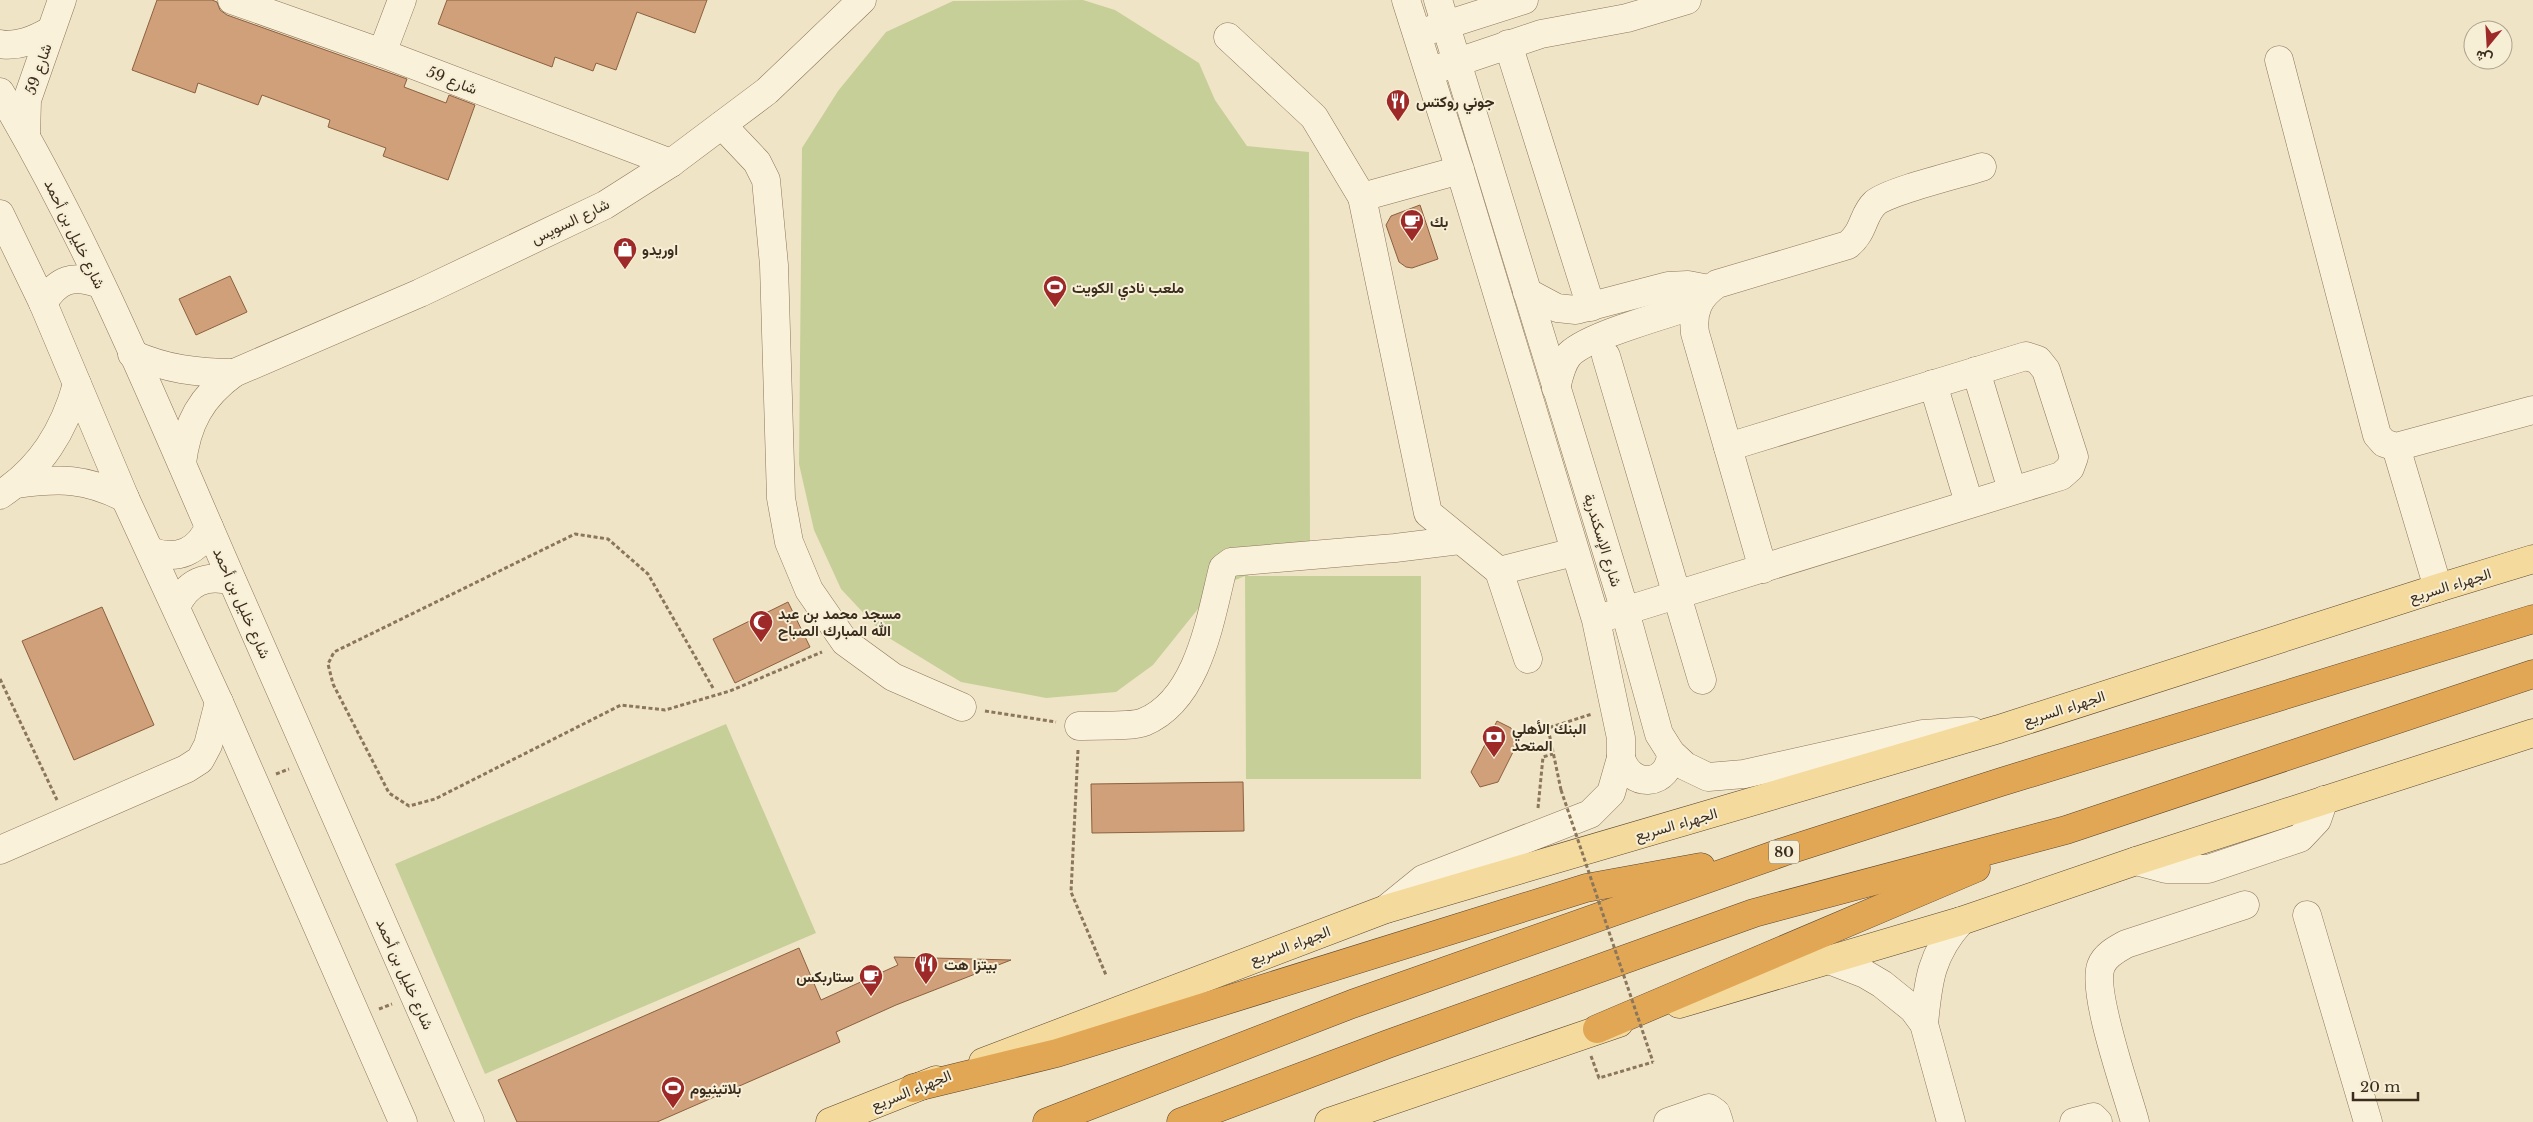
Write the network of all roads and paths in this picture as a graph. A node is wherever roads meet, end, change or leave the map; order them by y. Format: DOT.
graph roads {
  1 [pos="62,0"];
  2 [pos="232,0"];
  3 [pos="402,0"];
  4 [pos="1406,0"];
  5 [pos="1524,0"];
  6 [pos="1600,0"];
  7 [pos="1687,0"];
  8 [pos="850,4"];
  9 [pos="1484,7"];
  10 [pos="1442,12"];
  11 [pos="1627,18"];
  12 [pos="50,32"];
  13 [pos="1417,34"];
  14 [pos="1228,37"];
  15 [pos="0,44"];
  16 [pos="1508,44"];
  17 [pos="382,53"];
  18 [pos="2279,60"];
  19 [pos="1456,62"];
  20 [pos="1429,72"];
  21 [pos="0,92"];
  22 [pos="722,125"];
  23 [pos="26,136"];
  24 [pos="671,163"];
  25 [pos="1982,167"];
  26 [pos="1460,170"];
  27 [pos="1362,197"];
  28 [pos="0,214"];
  29 [pos="100,284"];
  30 [pos="1526,292"];
  31 [pos="1703,297"];
  32 [pos="43,303"];
  33 [pos="1591,307"];
  34 [pos="132,354"];
  35 [pos="1606,356"];
  36 [pos="1976,370"];
  37 [pos="234,373"];
  38 [pos="77,384"];
  39 [pos="1933,384"];
  40 [pos="1556,388"];
  41 [pos="2533,410"];
  42 [pos="1728,447"];
  43 [pos="2396,447"];
  44 [pos="182,463"];
  45 [pos="8,489"];
  46 [pos="2012,490"];
  47 [pos="125,498"];
  48 [pos="1969,503"];
  49 [pos="209,527"];
  50 [pos="1460,540"];
  51 [pos="152,552"];
  52 [pos="1574,552"];
  53 [pos="2533,560"];
  54 [pos="1763,569"];
  55 [pos="1499,571"];
  56 [pos="232,581"];
  57 [pos="2438,588"];
  58 [pos="1676,595"];
  59 [pos="176,607"];
  60 [pos="1625,611"];
  61 [pos="2533,619"];
  62 [pos="1596,620"];
  63 [pos="845,642"];
  64 [pos="1528,659"];
  65 [pos="2533,674"];
  66 [pos="0,679"];
  67 [pos="1702,680"];
  68 [pos="713,688"];
  69 [pos="219,702"];
  70 [pos="1615,706"];
  71 [pos="962,707"];
  72 [pos="1079,726"];
  73 [pos="1999,729"];
  74 [pos="2533,732"];
  75 [pos="1672,753"];
  76 [pos="1553,754"];
  77 [pos="1621,758"];
  78 [pos="311,759"];
  79 [pos="255,784"];
  80 [pos="67,821"];
  81 [pos="2066,830"];
  82 [pos="1535,835"];
  83 [pos="0,850"];
  84 [pos="1783,852"];
  85 [pos="2245,905"];
  86 [pos="1386,909"];
  87 [pos="2307,915"];
  88 [pos="1961,921"];
  89 [pos="1829,960"];
  90 [pos="1106,975"];
  91 [pos="414,994"];
  92 [pos="358,1018"];
  93 [pos="1924,1024"];
  94 [pos="1597,1029"];
  95 [pos="1599,1078"];
  96 [pos="913,1088"];
  97 [pos="403,1122"];
  98 [pos="470,1122"];
  99 [pos="830,1122"];
  100 [pos="1047,1122"];
  101 [pos="1181,1122"];
  102 [pos="1330,1122"];
  103 [pos="1668,1122"];
  104 [pos="1719,1122"];
  105 [pos="1951,1122"];
  106 [pos="2074,1122"];
  107 [pos="2098,1122"];
  108 [pos="2135,1122"];
  109 [pos="2368,1122"];
  1 -- 12 [label="street, شارع 59"];
  2 -- 17 [label="street, شارع 59"];
  3 -- 17 [label="street"];
  4 -- 13 [label="street, شارع الإسكندرية"];
  5 -- 9 [label="street"];
  6 -- 11 [label="street"];
  7 -- 11 [label="street"];
  8 -- 22 [label="street, شارع السويس"];
  9 -- 10 [label="street"];
  10 -- 13 [label="street"];
  10 -- 19 [label="street, شارع الإسكندرية"];
  11 -- 16 [label="street"];
  12 -- 15 [label="street, شارع 59"];
  12 -- 23 [label="street, شارع 59"];
  13 -- 20 [label="street, شارع الإسكندرية"];
  14 -- 27 [label="street"];
  16 -- 19 [label="street"];
  16 -- 33 [label="street"];
  17 -- 24 [label="street, شارع 59"];
  18 -- 43 [label="street"];
  19 -- 20 [label="street"];
  19 -- 30 [label="street, شارع الإسكندرية"];
  20 -- 26 [label="street, شارع الإسكندرية"];
  21 -- 23 [label="street, شارع خليل بن أحمد"];
  22 -- 24 [label="street, شارع السويس"];
  22 -- 63 [label="street"];
  23 -- 29 [label="street, شارع خليل بن أحمد"];
  24 -- 37 [label="street, شارع السويس"];
  25 -- 31 [label="street"];
  26 -- 27 [label="street"];
  26 -- 52 [label="street, شارع الإسكندرية"];
  27 -- 50 [label="street"];
  28 -- 32 [label="street"];
  29 -- 32 [label="street"];
  29 -- 34 [label="street, شارع خليل بن أحمد"];
  30 -- 33 [label="street"];
  30 -- 40 [label="street, شارع الإسكندرية"];
  31 -- 33 [label="street"];
  31 -- 40 [label="street"];
  31 -- 42 [label="street"];
  32 -- 38 [label="street"];
  34 -- 37 [label="street, شارع السويس"];
  34 -- 44 [label="street, شارع خليل بن أحمد"];
  35 -- 58 [label="street"];
  36 -- 39 [label="street"];
  36 -- 46 [label="street"];
  36 -- 46 [label="street"];
  37 -- 44 [label="street, شارع السويس"];
  38 -- 45 [label="street"];
  38 -- 47 [label="street"];
  39 -- 42 [label="street"];
  39 -- 48 [label="street"];
  40 -- 60 [label="street, شارع الإسكندرية"];
  41 -- 43 [label="street"];
  42 -- 54 [label="street"];
  43 -- 57 [label="street"];
  44 -- 49 [label="street, شارع خليل بن أحمد"];
  45 -- 47 [label="street"];
  46 -- 48 [label="street"];
  47 -- 51 [label="street"];
  48 -- 54 [label="street"];
  49 -- 51 [label="street"];
  49 -- 56 [label="street, شارع خليل بن أحمد"];
  50 -- 55 [label="street"];
  50 -- 72 [label="street"];
  51 -- 59 [label="street"];
  52 -- 55 [label="street"];
  52 -- 62 [label="street, شارع الإسكندرية"];
  53 -- 57 [label="main road, الجهراء السريع"];
  54 -- 58 [label="street"];
  55 -- 64 [label="street"];
  56 -- 59 [label="street"];
  56 -- 78 [label="street, شارع خليل بن أحمد"];
  57 -- 73 [label="main road, الجهراء السريع"];
  58 -- 60 [label="street"];
  58 -- 67 [label="street"];
  59 -- 69 [label="street"];
  60 -- 62 [label="street"];
  60 -- 75 [label="street, شارع الإسكندرية"];
  61 -- 84 [label="highway, 80"];
  62 -- 70 [label="street, شارع الإسكندرية"];
  63 -- 68 [label="path"];
  63 -- 71 [label="street"];
  65 -- 81 [label="highway"];
  66 -- 80 [label="path"];
  69 -- 79 [label="street"];
  69 -- 80 [label="street"];
  70 -- 76 [label="path"];
  70 -- 77 [label="street, شارع الإسكندرية"];
  71 -- 72 [label="path"];
  72 -- 90 [label="path"];
  73 -- 75 [label="street, شارع الإسكندرية"];
  73 -- 86 [label="main road, الجهراء السريع"];
  74 -- 88 [label="main road"];
  75 -- 77 [label="street"];
  76 -- 82 [label="path"];
  76 -- 95 [label="path, bridge"];
  77 -- 82 [label="street, شارع الإسكندرية"];
  78 -- 79 [label="path"];
  78 -- 91 [label="street, شارع خليل بن أحمد"];
  79 -- 92 [label="street"];
  80 -- 83 [label="street"];
  81 -- 94 [label="highway"];
  81 -- 101 [label="highway"];
  82 -- 86 [label="street, شارع الإسكندرية"];
  84 -- 96 [label="highway"];
  84 -- 100 [label="highway, 80"];
  85 -- 108 [label="street"];
  86 -- 96 [label="main road, الجهراء السريع"];
  87 -- 109 [label="street"];
  88 -- 89 [label="main road"];
  88 -- 93 [label="street"];
  89 -- 93 [label="street"];
  89 -- 94 [label="main road"];
  91 -- 92 [label="path"];
  91 -- 98 [label="street, شارع خليل بن أحمد"];
  92 -- 97 [label="street"];
  93 -- 105 [label="street"];
  94 -- 102 [label="main road"];
  96 -- 99 [label="main road, الجهراء السريع"];
  103 -- 104 [label="street"];
  106 -- 107 [label="street"];
}
